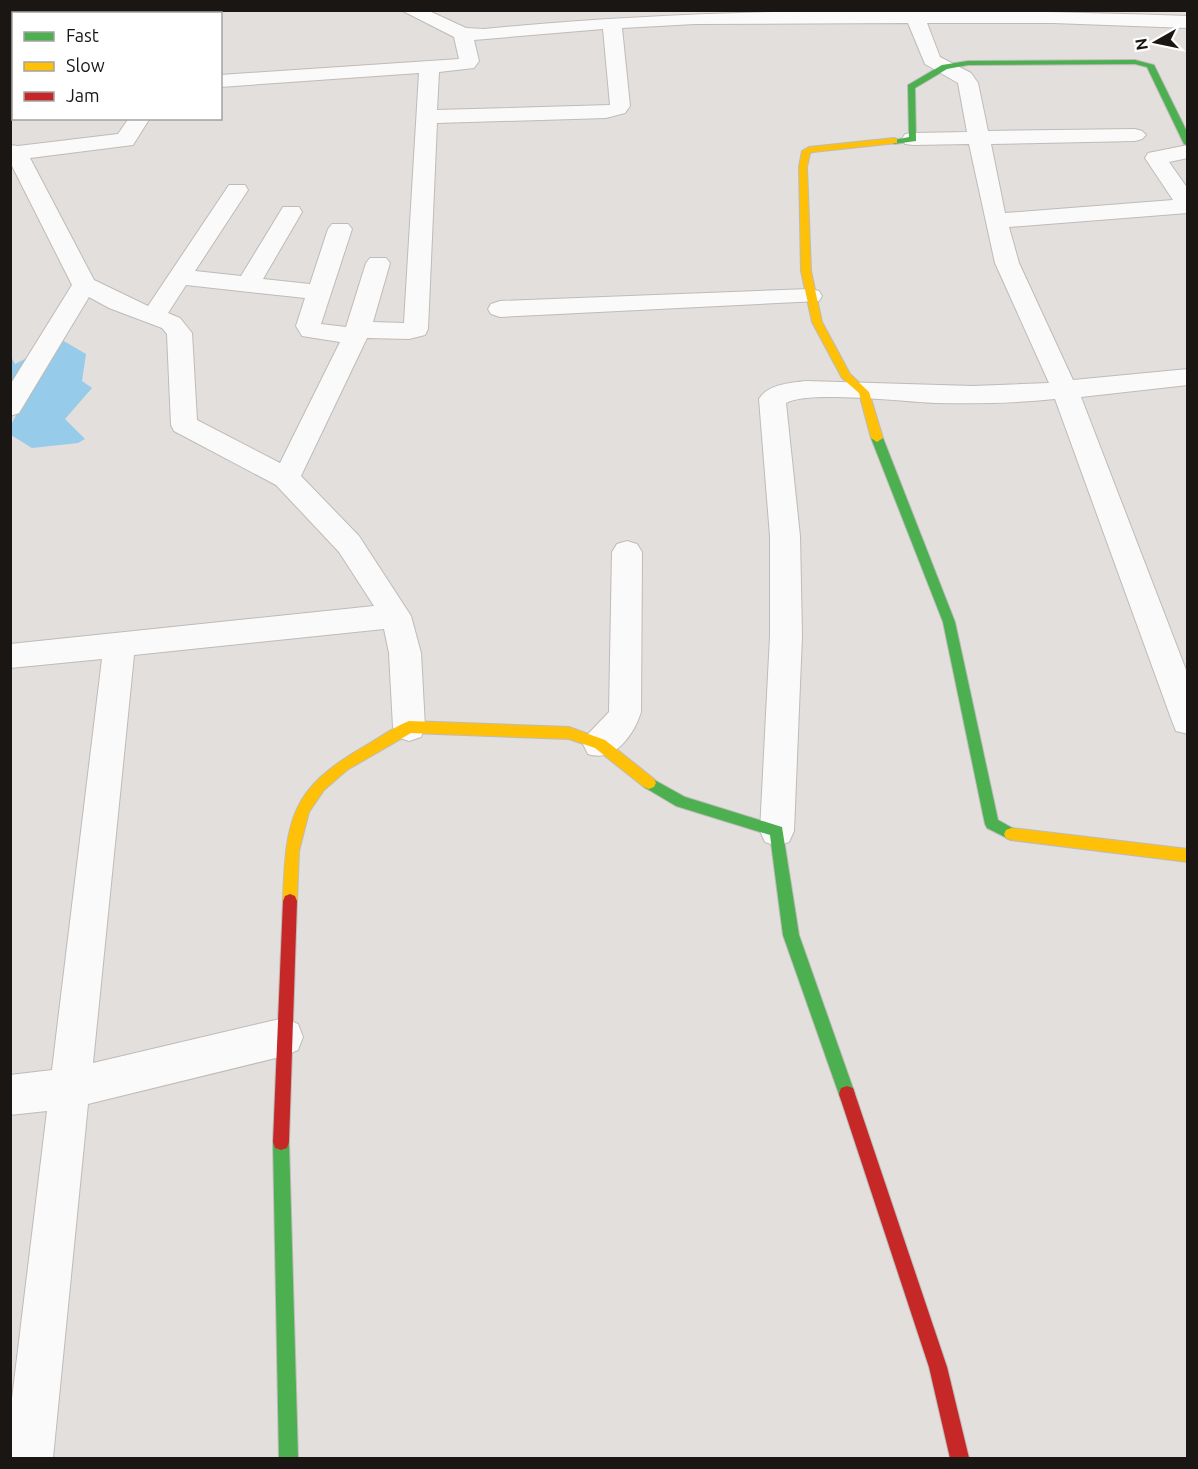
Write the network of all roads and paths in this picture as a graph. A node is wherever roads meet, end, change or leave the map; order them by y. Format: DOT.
graph roads {
  1 [pos="410,10"];
  2 [pos="746,14"];
  3 [pos="854,14"];
  4 [pos="989,14"];
  5 [pos="1051,14"];
  6 [pos="1111,15"];
  7 [pos="915,17"];
  8 [pos="1188,22"];
  9 [pos="612,23"];
  10 [pos="463,34"];
  11 [pos="429,67"];
  12 [pos="945,68"];
  13 [pos="222,81"];
  14 [pos="427,117"];
  15 [pos="139,120"];
  16 [pos="1135,135"];
  17 [pos="913,139"];
  18 [pos="979,140"];
  19 [pos="1187,142"];
  20 [pos="14,152"];
  21 [pos="237,190"];
  22 [pos="1187,206"];
  23 [pos="291,212"];
  24 [pos="996,220"];
  25 [pos="340,229"];
  26 [pos="378,262"];
  27 [pos="180,277"];
  28 [pos="248,284"];
  29 [pos="84,285"];
  30 [pos="319,292"];
  31 [pos="810,296"];
  32 [pos="500,309"];
  33 [pos="153,317"];
  34 [pos="357,333"];
  35 [pos="1188,377"];
  36 [pos="1064,388"];
  37 [pos="864,392"];
  38 [pos="10,407"];
  39 [pos="286,478"];
  40 [pos="627,552"];
  41 [pos="396,616"];
  42 [pos="119,646"];
  43 [pos="10,656"];
  44 [pos="1188,721"];
  45 [pos="409,727"];
  46 [pos="600,744"];
  47 [pos="777,831"];
  48 [pos="1188,856"];
  49 [pos="284,1037"];
  50 [pos="71,1088"];
  51 [pos="10,1095"];
  52 [pos="24,1441"];
  53 [pos="289,1458"];
  54 [pos="960,1458"];
  1 -- 10 [label="street"];
  2 -- 3 [label="street"];
  2 -- 9 [label="street"];
  3 -- 7 [label="street"];
  4 -- 5 [label="street"];
  4 -- 7 [label="street"];
  5 -- 6 [label="street"];
  6 -- 8 [label="street"];
  7 -- 12 [label="street"];
  9 -- 10 [label="street"];
  9 -- 14 [label="street"];
  10 -- 11 [label="street"];
  11 -- 13 [label="street"];
  11 -- 14 [label="street"];
  12 -- 17 [label="street"];
  12 -- 18 [label="street"];
  12 -- 19 [label="street"];
  14 -- 34 [label="street"];
  15 -- 20 [label="street"];
  16 -- 18 [label="street"];
  17 -- 18 [label="street"];
  17 -- 31 [label="street"];
  18 -- 24 [label="street"];
  19 -- 22 [label="street"];
  20 -- 29 [label="street"];
  21 -- 27 [label="street"];
  22 -- 24 [label="street"];
  23 -- 28 [label="street"];
  24 -- 36 [label="street"];
  25 -- 30 [label="street"];
  26 -- 34 [label="street"];
  27 -- 28 [label="street"];
  27 -- 33 [label="street"];
  28 -- 30 [label="street"];
  29 -- 33 [label="street"];
  29 -- 38 [label="street"];
  30 -- 34 [label="street"];
  31 -- 32 [label="street"];
  31 -- 37 [label="street"];
  33 -- 39 [label="street"];
  34 -- 39 [label="street"];
  35 -- 36 [label="street"];
  36 -- 37 [label="street"];
  36 -- 44 [label="street"];
  37 -- 47 [label="street"];
  37 -- 48 [label="street"];
  39 -- 41 [label="street"];
  40 -- 46 [label="street"];
  41 -- 42 [label="street"];
  41 -- 45 [label="street"];
  42 -- 43 [label="street"];
  42 -- 50 [label="street"];
  45 -- 46 [label="street"];
  45 -- 49 [label="street"];
  46 -- 47 [label="street"];
  47 -- 54 [label="street"];
  49 -- 50 [label="street"];
  49 -- 53 [label="street"];
  50 -- 51 [label="street"];
  50 -- 52 [label="street"];
}
